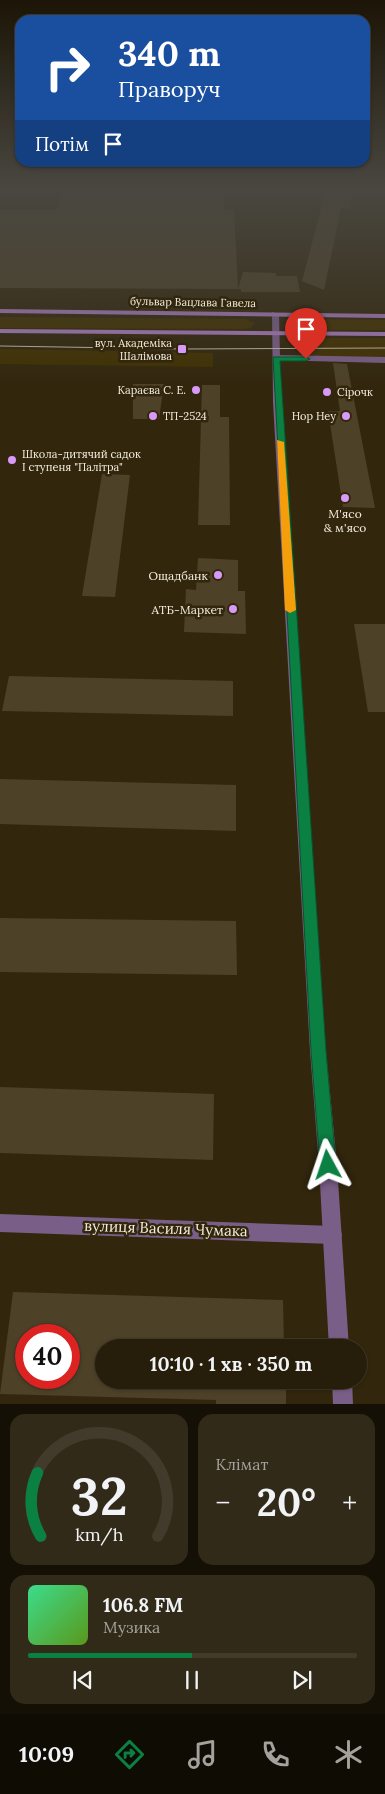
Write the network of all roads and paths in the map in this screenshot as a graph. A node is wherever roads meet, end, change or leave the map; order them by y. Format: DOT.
graph roads {
  1 [pos="0,311"];
  2 [pos="275,314"];
  3 [pos="385,316"];
  4 [pos="0,331"];
  5 [pos="275,333"];
  6 [pos="385,334"];
  7 [pos="276,358"];
  8 [pos="385,360"];
  9 [pos="0,1223"];
  10 [pos="333,1235"];
  11 [pos="339,1339"];
  12 [pos="343,1389"];
  13 [pos="344,1404"];
  1 -- 2 [label="main road, бульвар Вацлава Гавела"];
  2 -- 3 [label="main road, бульвар Вацлава Гавела"];
  2 -- 5 [label="street"];
  4 -- 5 [label="main road"];
  5 -- 6 [label="main road"];
  5 -- 7 [label="street"];
  7 -- 8 [label="street"];
  7 -- 10 [label="street"];
  9 -- 10 [label="street, вулиця Василя Чумака"];
  10 -- 11 [label="street"];
  12 -- 13 [label="street"];
}
